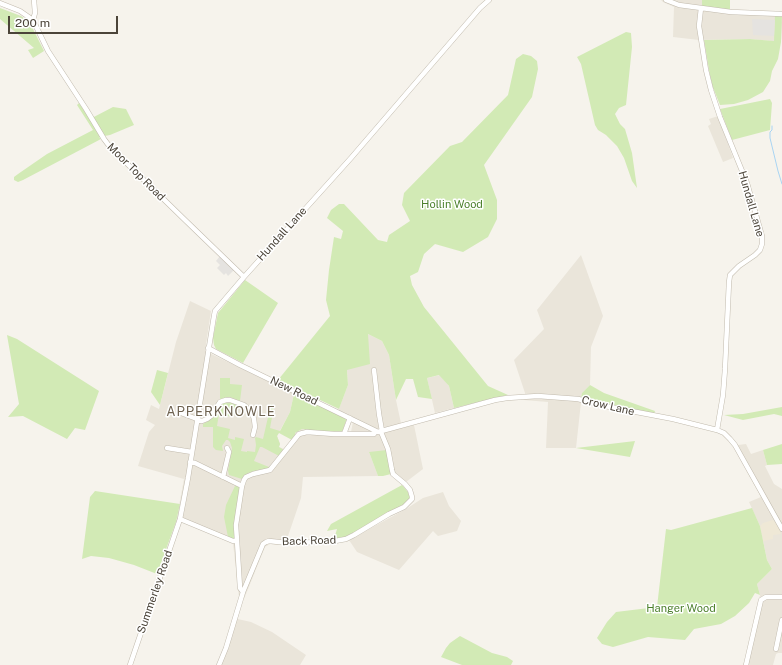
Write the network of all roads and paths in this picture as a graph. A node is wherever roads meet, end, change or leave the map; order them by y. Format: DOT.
graph roads {
  1 [pos="34,0"];
  2 [pos="489,0"];
  3 [pos="666,0"];
  4 [pos="0,3"];
  5 [pos="701,8"];
  6 [pos="782,14"];
  7 [pos="34,20"];
  8 [pos="244,277"];
  9 [pos="208,348"];
  10 [pos="374,370"];
  11 [pos="181,413"];
  12 [pos="350,418"];
  13 [pos="197,419"];
  14 [pos="717,430"];
  15 [pos="380,431"];
  16 [pos="252,432"];
  17 [pos="344,434"];
  18 [pos="167,448"];
  19 [pos="228,448"];
  20 [pos="192,452"];
  21 [pos="190,462"];
  22 [pos="223,477"];
  23 [pos="242,486"];
  24 [pos="180,519"];
  25 [pos="782,529"];
  26 [pos="237,541"];
  27 [pos="243,592"];
  28 [pos="782,597"];
  29 [pos="782,620"];
  30 [pos="776,649"];
  31 [pos="130,665"];
  32 [pos="219,665"];
  33 [pos="746,665"];
  1 -- 7 [label="street"];
  2 -- 8 [label="street, Hundall Lane"];
  3 -- 5 [label="street"];
  4 -- 7 [label="street"];
  5 -- 6 [label="street"];
  5 -- 14 [label="street, Hundall Lane"];
  7 -- 8 [label="street, Moor Top Road"];
  8 -- 9 [label="street, Hundall Lane"];
  9 -- 12 [label="street, New Road"];
  9 -- 13 [label="street, Hundall Lane"];
  10 -- 15 [label="street"];
  11 -- 13 [label="street"];
  12 -- 15 [label="street, New Road"];
  12 -- 17 [label="street"];
  13 -- 16 [label="street"];
  13 -- 20 [label="street, Hundall Lane"];
  14 -- 15 [label="street, Crow Lane"];
  14 -- 25 [label="street, Crow Lane"];
  15 -- 17 [label="street, Crow Lane"];
  15 -- 27 [label="street, Back Road"];
  17 -- 23 [label="street, Crow Lane"];
  18 -- 20 [label="street"];
  19 -- 22 [label="street"];
  20 -- 21 [label="street, Hundall Lane"];
  21 -- 22 [label="street"];
  21 -- 24 [label="street, Hundall Lane"];
  22 -- 23 [label="street"];
  23 -- 26 [label="street"];
  24 -- 26 [label="street"];
  24 -- 31 [label="street, Summerley Road"];
  26 -- 27 [label="street"];
  27 -- 32 [label="street"];
  28 -- 33 [label="street"];
  29 -- 30 [label="street"];
}
